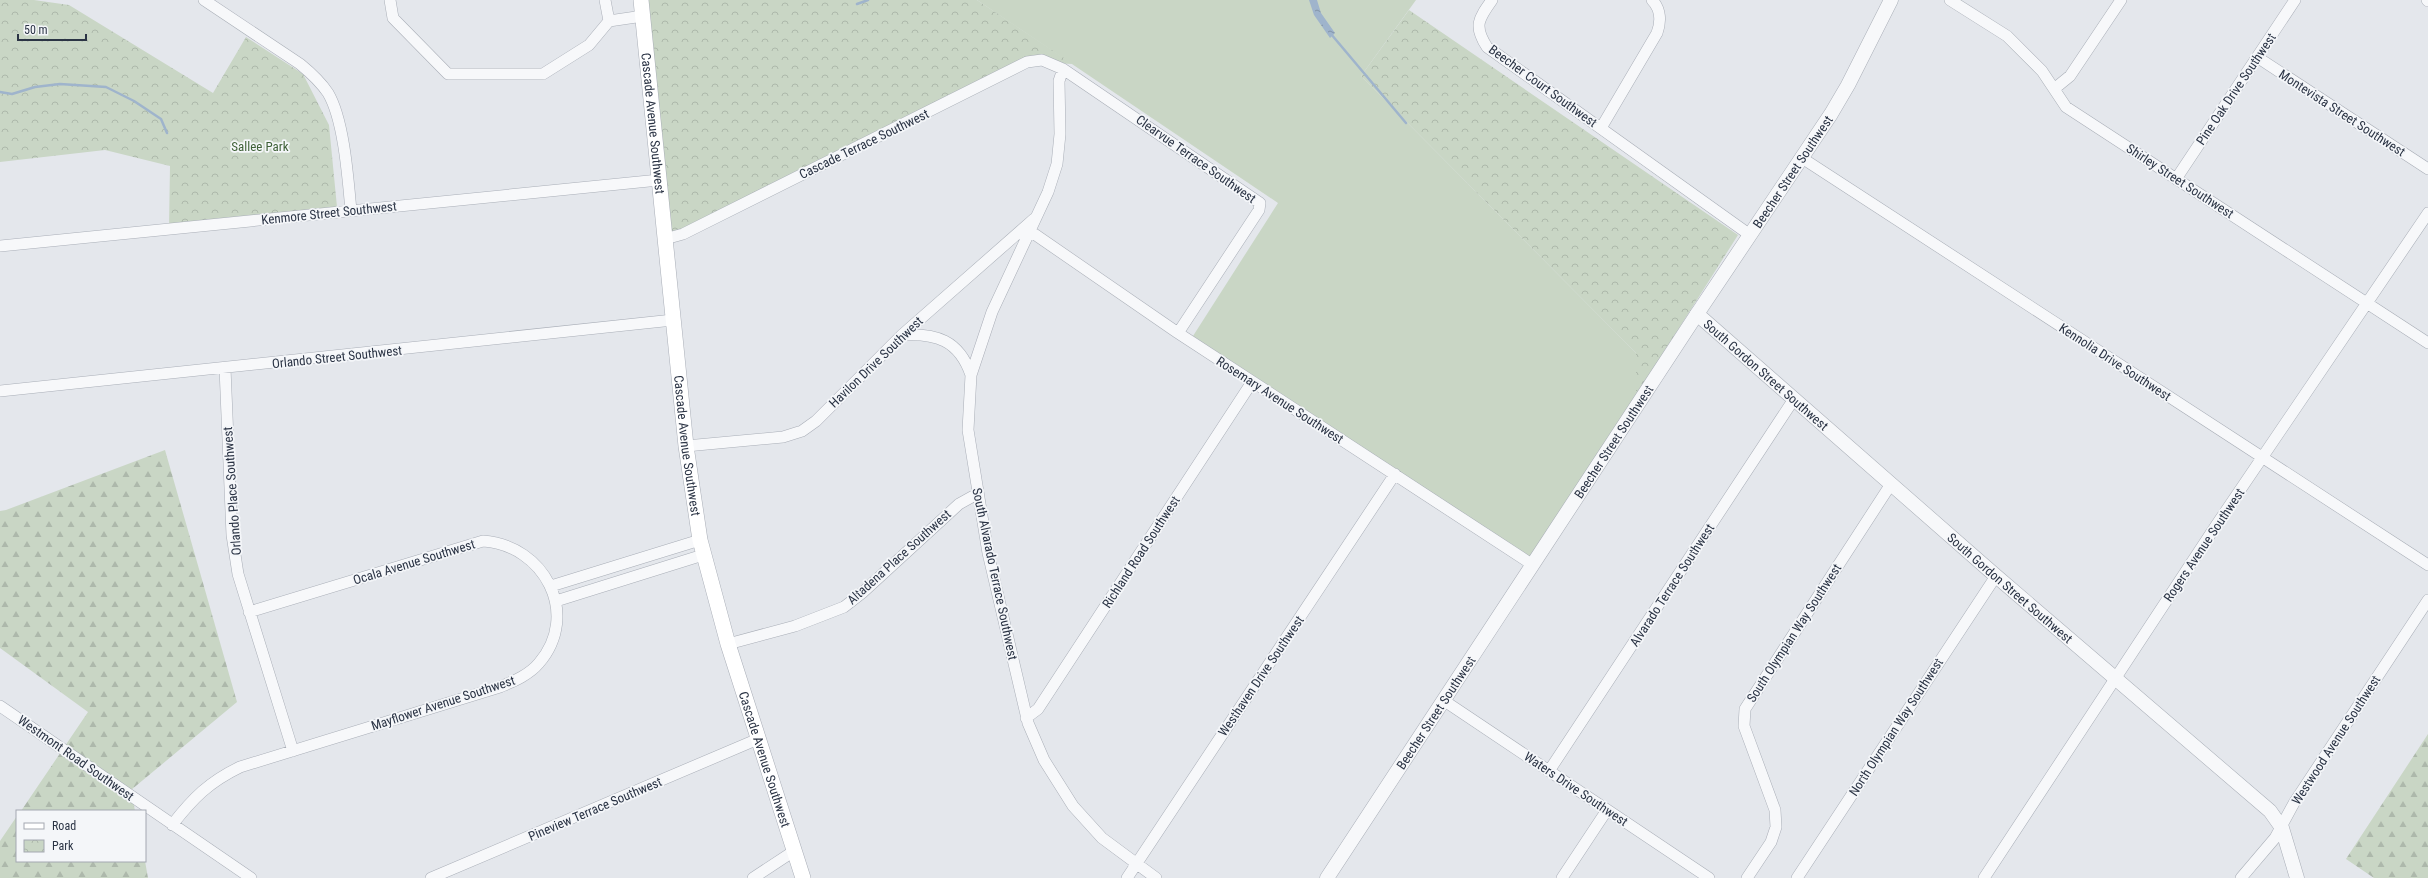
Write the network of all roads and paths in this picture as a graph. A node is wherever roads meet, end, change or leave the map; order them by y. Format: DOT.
graph roads {
  1 [pos="204,0"];
  2 [pos="390,0"];
  3 [pos="605,0"];
  4 [pos="641,0"];
  5 [pos="1492,0"];
  6 [pos="1652,0"];
  7 [pos="1891,0"];
  8 [pos="1950,0"];
  9 [pos="2121,0"];
  10 [pos="2295,0"];
  11 [pos="643,16"];
  12 [pos="609,20"];
  13 [pos="2257,57"];
  14 [pos="1064,69"];
  15 [pos="2054,89"];
  16 [pos="1601,128"];
  17 [pos="1802,158"];
  18 [pos="2428,169"];
  19 [pos="2176,179"];
  20 [pos="659,180"];
  21 [pos="352,211"];
  22 [pos="2428,214"];
  23 [pos="1037,216"];
  24 [pos="1030,231"];
  25 [pos="1750,235"];
  26 [pos="665,239"];
  27 [pos="0,246"];
  28 [pos="2368,303"];
  29 [pos="1697,314"];
  30 [pos="673,320"];
  31 [pos="1178,333"];
  32 [pos="902,335"];
  33 [pos="2428,343"];
  34 [pos="225,368"];
  35 [pos="971,375"];
  36 [pos="1252,382"];
  37 [pos="0,391"];
  38 [pos="1794,399"];
  39 [pos="686,446"];
  40 [pos="2263,458"];
  41 [pos="1395,474"];
  42 [pos="1891,484"];
  43 [pos="977,494"];
  44 [pos="702,547"];
  45 [pos="1533,564"];
  46 [pos="2428,565"];
  47 [pos="1996,576"];
  48 [pos="551,586"];
  49 [pos="2428,600"];
  50 [pos="556,601"];
  51 [pos="249,612"];
  52 [pos="728,644"];
  53 [pos="2115,679"];
  54 [pos="1444,700"];
  55 [pos="0,706"];
  56 [pos="1026,718"];
  57 [pos="758,739"];
  58 [pos="293,751"];
  59 [pos="1549,771"];
  60 [pos="1607,810"];
  61 [pos="172,824"];
  62 [pos="2282,828"];
  63 [pos="794,851"];
  64 [pos="1136,865"];
  65 [pos="251,878"];
  66 [pos="431,878"];
  67 [pos="753,878"];
  68 [pos="802,878"];
  69 [pos="1127,878"];
  70 [pos="1156,878"];
  71 [pos="1327,878"];
  72 [pos="1562,878"];
  73 [pos="1709,878"];
  74 [pos="1747,878"];
  75 [pos="1797,878"];
  76 [pos="1984,878"];
  77 [pos="2241,878"];
  78 [pos="2297,878"];
  1 -- 21 [label="street"];
  2 -- 12 [label="street"];
  3 -- 12 [label="street"];
  4 -- 11 [label="main road, Cascade Avenue Southwest"];
  5 -- 16 [label="street, Beecher Court Southwest"];
  6 -- 16 [label="street, Beecher Court Southwest"];
  7 -- 17 [label="street, Beecher Street Southwest"];
  8 -- 15 [label="street, Shirley Street Southwest"];
  9 -- 15 [label="street"];
  10 -- 13 [label="street, Pine Oak Drive Southwest"];
  11 -- 12 [label="street"];
  11 -- 20 [label="main road, Cascade Avenue Southwest"];
  13 -- 18 [label="street, Montevista Street Southwest"];
  13 -- 19 [label="street, Pine Oak Drive Southwest"];
  14 -- 23 [label="street, South Alvarado Terrace Southwest"];
  14 -- 26 [label="street, Cascade Terrace Southwest"];
  14 -- 31 [label="street, Clearvue Terrace Southwest"];
  15 -- 19 [label="street, Shirley Street Southwest"];
  16 -- 25 [label="street, Beecher Court Southwest"];
  17 -- 25 [label="street, Beecher Street Southwest"];
  17 -- 40 [label="street, Kennolia Drive Southwest"];
  19 -- 28 [label="street, Shirley Street Southwest"];
  20 -- 21 [label="street, Kenmore Street Southwest"];
  20 -- 26 [label="main road, Cascade Avenue Southwest"];
  21 -- 27 [label="street, Kenmore Street Southwest"];
  22 -- 28 [label="street, Rogers Avenue Southwest"];
  23 -- 24 [label="street, South Alvarado Terrace Southwest"];
  23 -- 32 [label="street, Havilon Drive Southwest"];
  24 -- 31 [label="street, Rosemary Avenue Southwest"];
  24 -- 35 [label="street, South Alvarado Terrace Southwest"];
  25 -- 29 [label="street, Beecher Street Southwest"];
  26 -- 30 [label="main road, Cascade Avenue Southwest"];
  28 -- 33 [label="street, Shirley Street Southwest"];
  28 -- 40 [label="street, Rogers Avenue Southwest"];
  29 -- 38 [label="street, South Gordon Street Southwest"];
  29 -- 45 [label="street, Beecher Street Southwest"];
  30 -- 34 [label="street, Orlando Street Southwest"];
  30 -- 39 [label="main road, Cascade Avenue Southwest"];
  31 -- 36 [label="street, Rosemary Avenue Southwest"];
  32 -- 35 [label="street"];
  32 -- 39 [label="street, Havilon Drive Southwest"];
  34 -- 37 [label="street, Orlando Street Southwest"];
  34 -- 51 [label="street, Orlando Place Southwest"];
  35 -- 43 [label="street, South Alvarado Terrace Southwest"];
  36 -- 41 [label="street, Rosemary Avenue Southwest"];
  36 -- 56 [label="street, Richland Road Southwest"];
  38 -- 42 [label="street, South Gordon Street Southwest"];
  38 -- 59 [label="street, Alvarado Terrace Southwest"];
  39 -- 44 [label="main road, Cascade Avenue Southwest"];
  40 -- 46 [label="street, Kennolia Drive Southwest"];
  40 -- 53 [label="street, Rogers Avenue Southwest"];
  41 -- 45 [label="street, Rosemary Avenue Southwest"];
  41 -- 64 [label="street, Westhaven Drive Southwest"];
  42 -- 47 [label="street, South Gordon Street Southwest"];
  42 -- 74 [label="street, South Olympian Way Southwest"];
  43 -- 52 [label="street, Altadena Place Southwest"];
  43 -- 56 [label="street, South Alvarado Terrace Southwest"];
  44 -- 48 [label="street"];
  44 -- 50 [label="street"];
  44 -- 52 [label="main road, Cascade Avenue Southwest"];
  45 -- 54 [label="street, Beecher Street Southwest"];
  47 -- 53 [label="street, South Gordon Street Southwest"];
  47 -- 75 [label="street, North Olympian Way Southwest"];
  48 -- 50 [label="street, Ocala Avenue Southwest"];
  48 -- 51 [label="street, Ocala Avenue Southwest"];
  49 -- 62 [label="street, Westwood Avenue Southwest"];
  50 -- 58 [label="street, Mayflower Avenue Southwest"];
  51 -- 58 [label="street, Orlando Place Southwest"];
  52 -- 57 [label="main road, Cascade Avenue Southwest"];
  53 -- 62 [label="street, South Gordon Street Southwest"];
  53 -- 76 [label="street, Rogers Avenue Southwest"];
  54 -- 59 [label="street, Waters Drive Southwest"];
  54 -- 71 [label="street, Beecher Street Southwest"];
  55 -- 61 [label="street, Westmont Road Southwest"];
  56 -- 64 [label="street, South Alvarado Terrace Southwest"];
  57 -- 63 [label="main road, Cascade Avenue Southwest"];
  57 -- 66 [label="street, Pineview Terrace Southwest"];
  58 -- 61 [label="street, Mayflower Avenue Southwest"];
  59 -- 60 [label="street, Waters Drive Southwest"];
  60 -- 72 [label="street"];
  60 -- 73 [label="street, Waters Drive Southwest"];
  61 -- 65 [label="street, Westmont Road Southwest"];
  62 -- 77 [label="street, Westwood Avenue Southwest"];
  62 -- 78 [label="street, South Gordon Street Southwest"];
  63 -- 67 [label="street"];
  63 -- 68 [label="main road, Cascade Avenue Southwest"];
  64 -- 69 [label="street, Westhaven Drive Southwest"];
  64 -- 70 [label="street, South Alvarado Terrace Southwest"];
}
